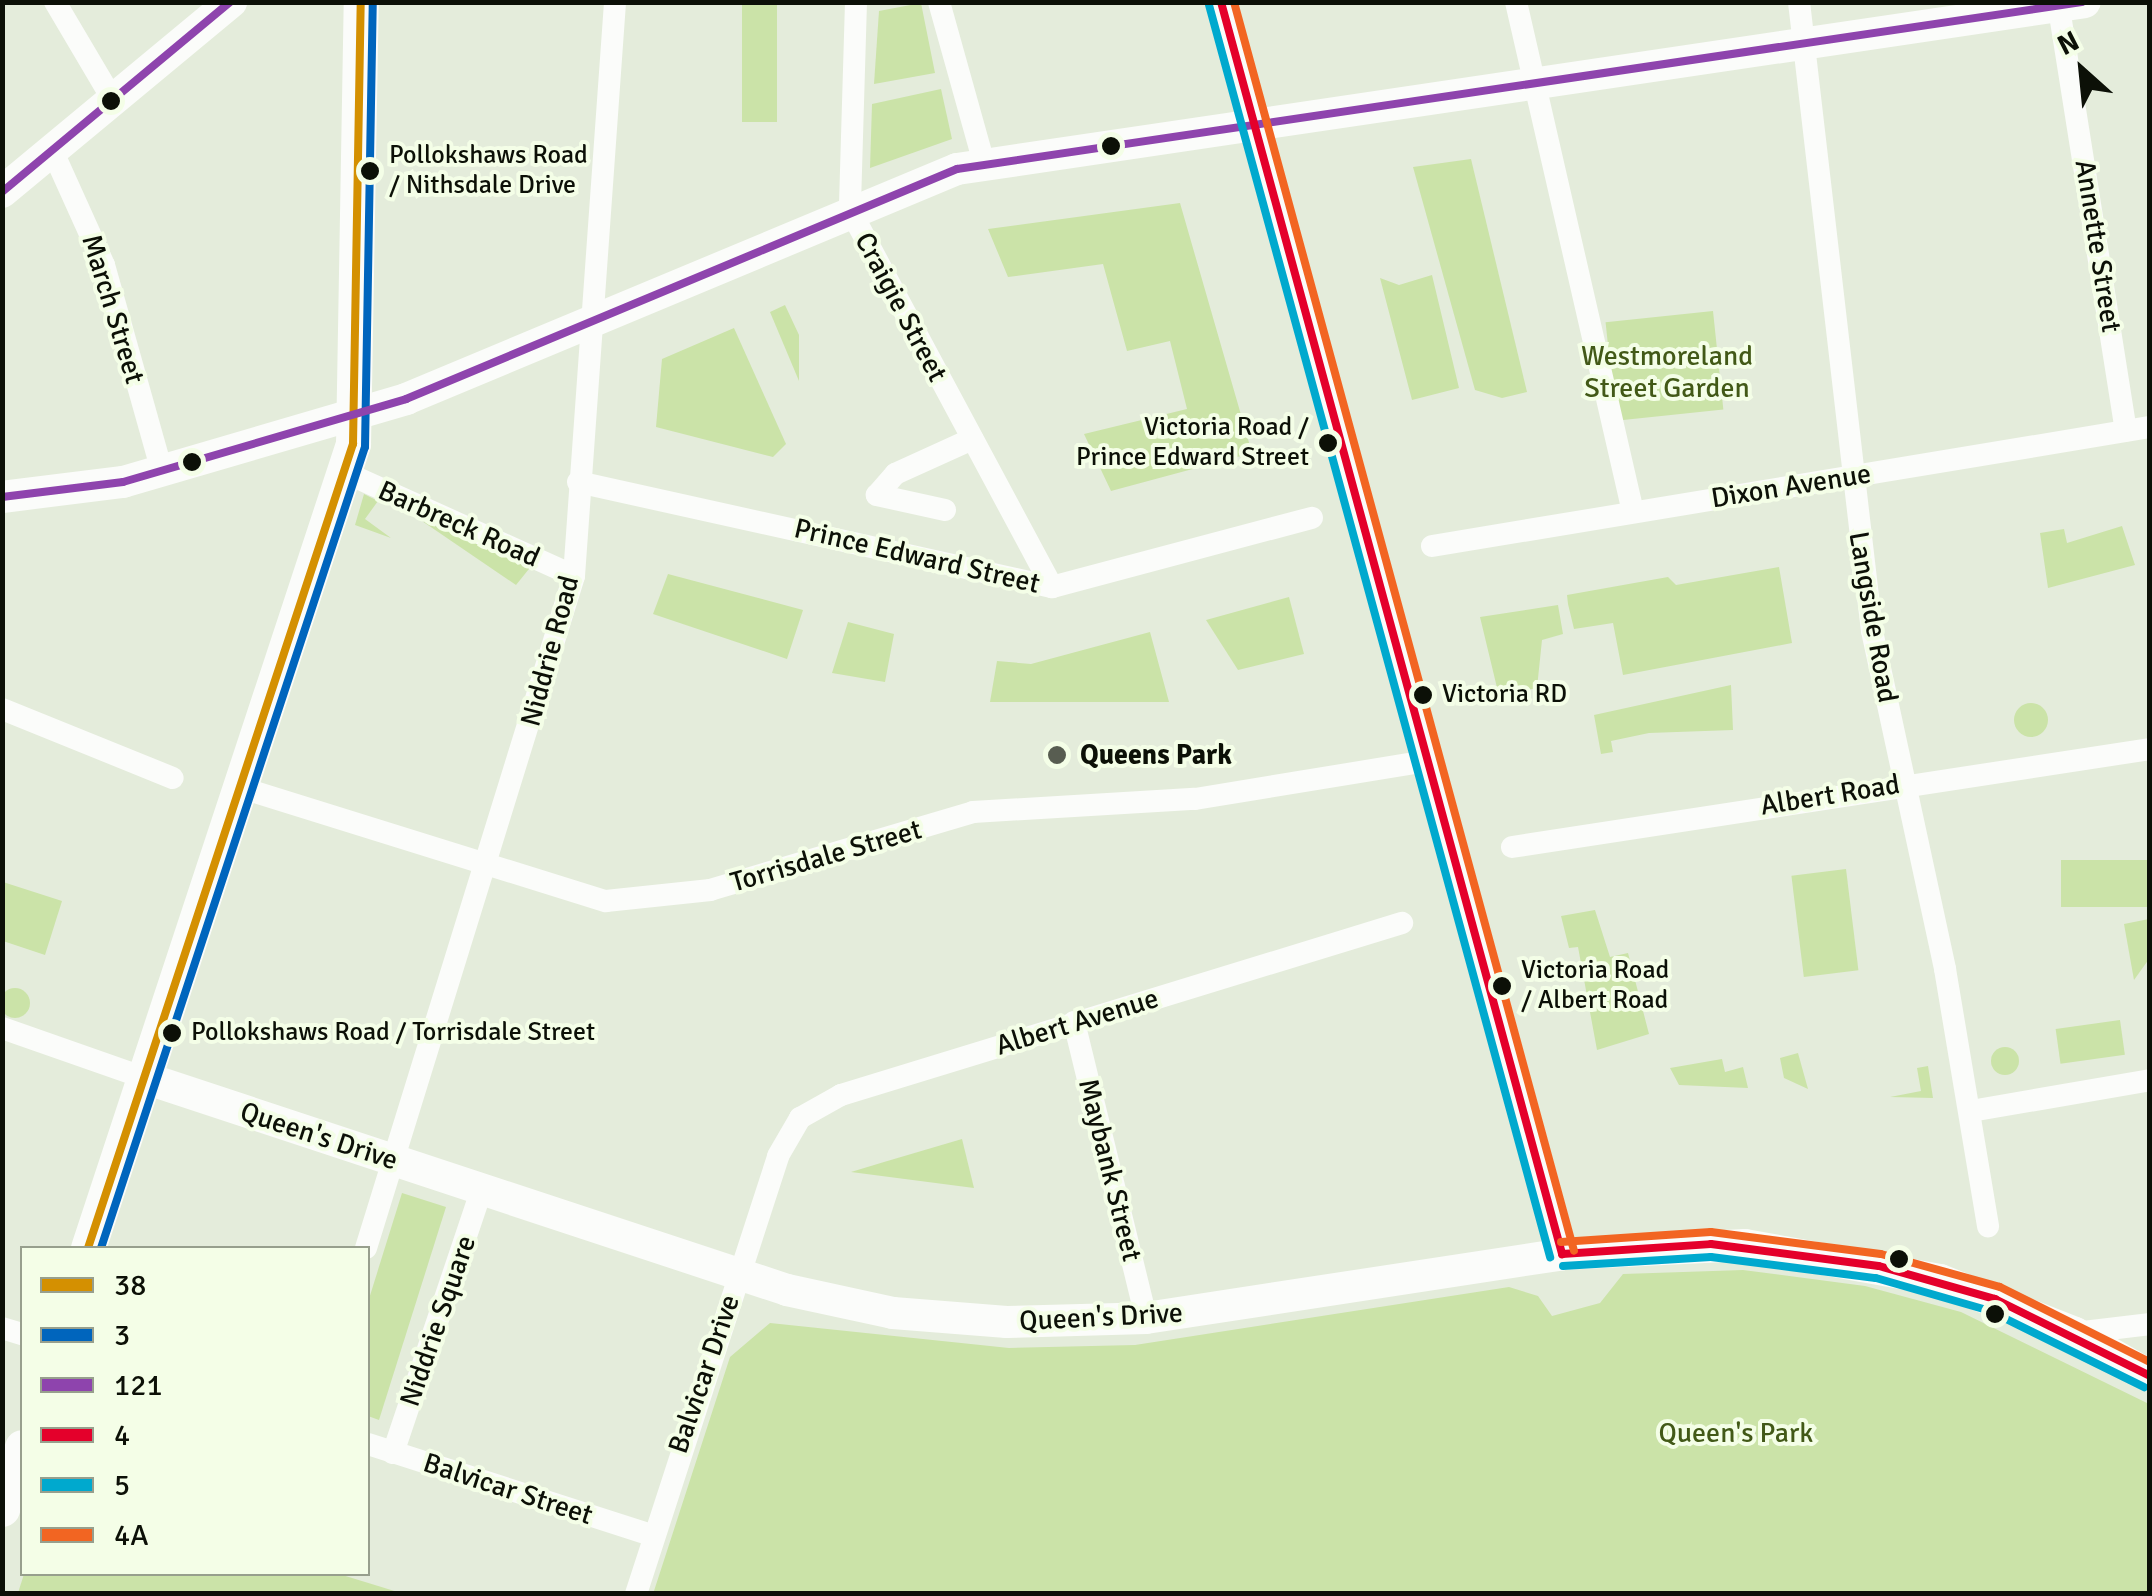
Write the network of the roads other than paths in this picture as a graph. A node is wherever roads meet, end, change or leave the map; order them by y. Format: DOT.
graph roads {
  1 [pos="55,2"];
  2 [pos="231,2"];
  3 [pos="361,2"];
  4 [pos="615,2"];
  5 [pos="856,2"];
  6 [pos="939,2"];
  7 [pos="1220,2"];
  8 [pos="1516,2"];
  9 [pos="1798,2"];
  10 [pos="2067,4"];
  11 [pos="1802,41"];
  12 [pos="1532,88"];
  13 [pos="107,105"];
  14 [pos="1257,130"];
  15 [pos="53,152"];
  16 [pos="984,163"];
  17 [pos="2,192"];
  18 [pos="850,210"];
  19 [pos="592,315"];
  20 [pos="358,415"];
  21 [pos="2138,429"];
  22 [pos="972,440"];
  23 [pos="162,472"];
  24 [pos="344,472"];
  25 [pos="1850,476"];
  26 [pos="578,482"];
  27 [pos="2,497"];
  28 [pos="945,510"];
  29 [pos="1633,512"];
  30 [pos="1312,518"];
  31 [pos="1432,546"];
  32 [pos="574,576"];
  33 [pos="1052,587"];
  34 [pos="2,709"];
  35 [pos="2150,749"];
  36 [pos="1424,756"];
  37 [pos="173,778"];
  38 [pos="1902,783"];
  39 [pos="239,786"];
  40 [pos="1512,848"];
  41 [pos="488,866"];
  42 [pos="1402,922"];
  43 [pos="1074,1022"];
  44 [pos="2,1028"];
  45 [pos="145,1078"];
  46 [pos="2150,1080"];
  47 [pos="1971,1111"];
  48 [pos="778,1156"];
  49 [pos="396,1161"];
  50 [pos="482,1189"];
  51 [pos="1988,1226"];
  52 [pos="89,1246"];
  53 [pos="367,1246"];
  54 [pos="1562,1254"];
  55 [pos="738,1272"];
  56 [pos="1146,1318"];
  57 [pos="2150,1324"];
  58 [pos="2075,1333"];
  59 [pos="2150,1376"];
  60 [pos="370,1445"];
  61 [pos="20,1453"];
  62 [pos="393,1453"];
  63 [pos="2,1508"];
  64 [pos="650,1534"];
  65 [pos="636,1594"];
  1 -- 13 [label="street"];
  2 -- 13 [label="street"];
  3 -- 20 [label="main road"];
  4 -- 19 [label="street, Niddrie Road"];
  5 -- 18 [label="street, Craigie Street"];
  6 -- 16 [label="street"];
  7 -- 14 [label="street"];
  8 -- 12 [label="street"];
  9 -- 11 [label="street, Langside Road"];
  10 -- 11 [label="street"];
  10 -- 21 [label="street, Annette Street"];
  11 -- 12 [label="street"];
  11 -- 25 [label="street, Langside Road"];
  12 -- 14 [label="street"];
  12 -- 29 [label="street"];
  13 -- 15 [label="street"];
  14 -- 16 [label="street"];
  14 -- 36 [label="street"];
  15 -- 17 [label="street"];
  15 -- 23 [label="street, March Street"];
  16 -- 18 [label="street"];
  18 -- 19 [label="street"];
  18 -- 22 [label="street, Craigie Street"];
  19 -- 20 [label="street"];
  19 -- 26 [label="street, Niddrie Road"];
  20 -- 23 [label="street"];
  20 -- 24 [label="main road"];
  21 -- 25 [label="street, Dixon Avenue"];
  22 -- 28 [label="street"];
  22 -- 33 [label="street, Craigie Street"];
  23 -- 27 [label="street"];
  24 -- 32 [label="street, Barbreck Road"];
  24 -- 39 [label="main road"];
  25 -- 29 [label="street, Dixon Avenue"];
  25 -- 38 [label="street, Langside Road"];
  26 -- 32 [label="street, Niddrie Road"];
  26 -- 33 [label="street, Prince Edward Street"];
  29 -- 31 [label="street, Dixon Avenue"];
  30 -- 33 [label="street, Prince Edward Street"];
  32 -- 41 [label="street, Niddrie Road"];
  34 -- 37 [label="street"];
  35 -- 38 [label="street, Albert Road"];
  36 -- 41 [label="street, Torrisdale Street"];
  36 -- 54 [label="street"];
  38 -- 40 [label="street, Albert Road"];
  38 -- 47 [label="street, Langside Road"];
  39 -- 41 [label="street, Torrisdale Street"];
  39 -- 45 [label="main road"];
  41 -- 49 [label="street, Niddrie Road"];
  42 -- 43 [label="street, Albert Avenue"];
  43 -- 48 [label="street, Albert Avenue"];
  43 -- 56 [label="street, Maybank Street"];
  44 -- 45 [label="street"];
  45 -- 49 [label="street, Queen's Drive"];
  45 -- 52 [label="main road"];
  46 -- 47 [label="street"];
  47 -- 51 [label="street, Langside Road"];
  48 -- 55 [label="street, Balvicar Drive"];
  49 -- 50 [label="street, Queen's Drive"];
  49 -- 53 [label="street"];
  50 -- 55 [label="street, Queen's Drive"];
  50 -- 62 [label="street, Niddrie Square"];
  54 -- 56 [label="street, Queen's Drive"];
  54 -- 58 [label="street, Queen's Drive"];
  55 -- 56 [label="street, Queen's Drive"];
  55 -- 64 [label="street, Balvicar Drive"];
  57 -- 58 [label="street"];
  58 -- 59 [label="street"];
  60 -- 62 [label="street, Balvicar Street"];
  61 -- 63 [label="main road"];
  62 -- 64 [label="street, Balvicar Street"];
  64 -- 65 [label="street, Balvicar Drive"];
}
